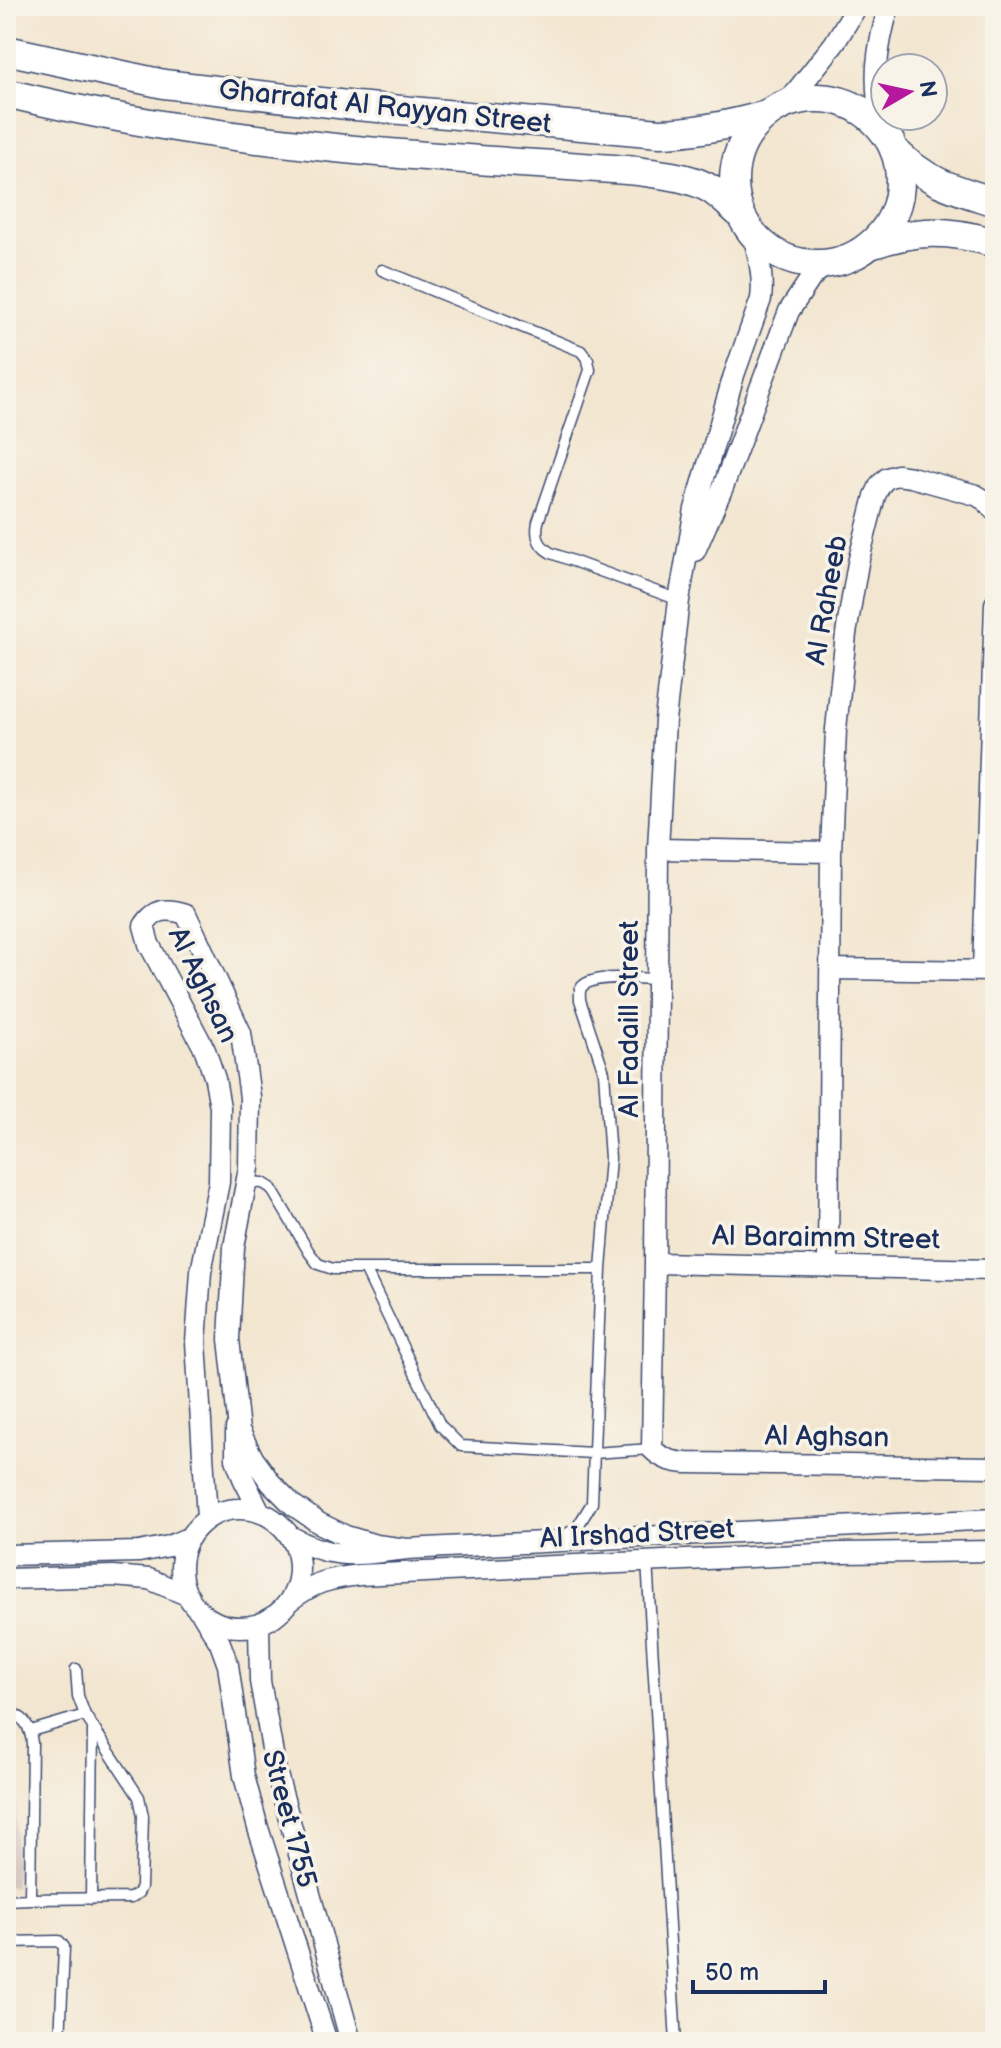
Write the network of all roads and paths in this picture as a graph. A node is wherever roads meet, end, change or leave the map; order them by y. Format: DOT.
graph roads {
  1 [pos="857,6"];
  2 [pos="889,6"];
  3 [pos="6,50"];
  4 [pos="6,93"];
  5 [pos="776,109"];
  6 [pos="888,140"];
  7 [pos="995,202"];
  8 [pos="747,224"];
  9 [pos="995,243"];
  10 [pos="870,245"];
  11 [pos="834,262"];
  12 [pos="382,270"];
  13 [pos="995,511"];
  14 [pos="681,590"];
  15 [pos="995,604"];
  16 [pos="658,849"];
  17 [pos="831,852"];
  18 [pos="831,969"];
  19 [pos="989,971"];
  20 [pos="657,979"];
  21 [pos="247,1182"];
  22 [pos="655,1263"];
  23 [pos="828,1267"];
  24 [pos="365,1269"];
  25 [pos="601,1269"];
  26 [pos="995,1270"];
  27 [pos="235,1400"];
  28 [pos="593,1453"];
  29 [pos="656,1453"];
  30 [pos="995,1467"];
  31 [pos="260,1512"];
  32 [pos="207,1518"];
  33 [pos="995,1519"];
  34 [pos="290,1536"];
  35 [pos="190,1537"];
  36 [pos="557,1542"];
  37 [pos="407,1549"];
  38 [pos="995,1551"];
  39 [pos="6,1555"];
  40 [pos="647,1561"];
  41 [pos="6,1579"];
  42 [pos="288,1602"];
  43 [pos="195,1604"];
  44 [pos="259,1624"];
  45 [pos="76,1669"];
  46 [pos="6,1712"];
  47 [pos="85,1715"];
  48 [pos="93,1730"];
  49 [pos="31,1731"];
  50 [pos="30,1899"];
  51 [pos="91,1899"];
  52 [pos="6,1900"];
  53 [pos="6,1942"];
  54 [pos="60,2042"];
  55 [pos="327,2042"];
  56 [pos="351,2042"];
  57 [pos="676,2042"];
  1 -- 5 [label="street"];
  2 -- 6 [label="street"];
  3 -- 5 [label="main road, Gharrafat Al Rayyan Street"];
  4 -- 8 [label="main road, Gharrafat Al Rayyan Street"];
  5 -- 6 [label="main road"];
  5 -- 8 [label="main road"];
  6 -- 7 [label="main road"];
  6 -- 10 [label="main road"];
  8 -- 11 [label="main road"];
  8 -- 14 [label="street, Al Fadaill Street"];
  9 -- 10 [label="main road"];
  10 -- 11 [label="main road"];
  11 -- 14 [label="street, Al Fadaill Street"];
  12 -- 14 [label="lane"];
  13 -- 17 [label="street, Al Raheeb"];
  14 -- 16 [label="street, Al Fadaill Street"];
  15 -- 19 [label="street"];
  16 -- 17 [label="street"];
  16 -- 20 [label="street, Al Fadaill Street"];
  17 -- 18 [label="street, Al Raheeb"];
  18 -- 19 [label="street"];
  18 -- 23 [label="street, Al Raheeb"];
  20 -- 22 [label="street, Al Fadaill Street"];
  20 -- 25 [label="lane"];
  21 -- 24 [label="lane"];
  21 -- 27 [label="street, Al Aghsan"];
  21 -- 32 [label="street, Al Aghsan"];
  22 -- 23 [label="street, Al Baraimm Street"];
  22 -- 29 [label="street, Al Fadaill Street"];
  23 -- 26 [label="street, Al Baraimm Street"];
  24 -- 25 [label="lane"];
  24 -- 28 [label="lane"];
  25 -- 28 [label="lane"];
  27 -- 31 [label="street, Al Aghsan"];
  27 -- 37 [label="street, Al Aghsan"];
  28 -- 29 [label="lane"];
  28 -- 36 [label="lane"];
  29 -- 30 [label="street, Al Aghsan"];
  31 -- 32 [label="street"];
  31 -- 34 [label="street"];
  32 -- 35 [label="street"];
  33 -- 36 [label="street, Al Irshad Street"];
  34 -- 37 [label="street, Al Irshad Street"];
  34 -- 42 [label="street"];
  35 -- 39 [label="street"];
  35 -- 43 [label="street"];
  36 -- 37 [label="street, Al Irshad Street"];
  38 -- 40 [label="street, Al Irshad Street"];
  40 -- 42 [label="street, Al Irshad Street"];
  40 -- 57 [label="lane"];
  41 -- 43 [label="street"];
  42 -- 44 [label="street"];
  43 -- 44 [label="street"];
  43 -- 55 [label="street, Street 1755"];
  44 -- 56 [label="street, Street 1755"];
  45 -- 47 [label="lane"];
  46 -- 49 [label="lane"];
  47 -- 48 [label="lane"];
  47 -- 49 [label="lane"];
  48 -- 51 [label="lane"];
  48 -- 51 [label="lane"];
  49 -- 50 [label="lane"];
  50 -- 51 [label="lane"];
  50 -- 52 [label="lane"];
  53 -- 54 [label="lane"];
}
